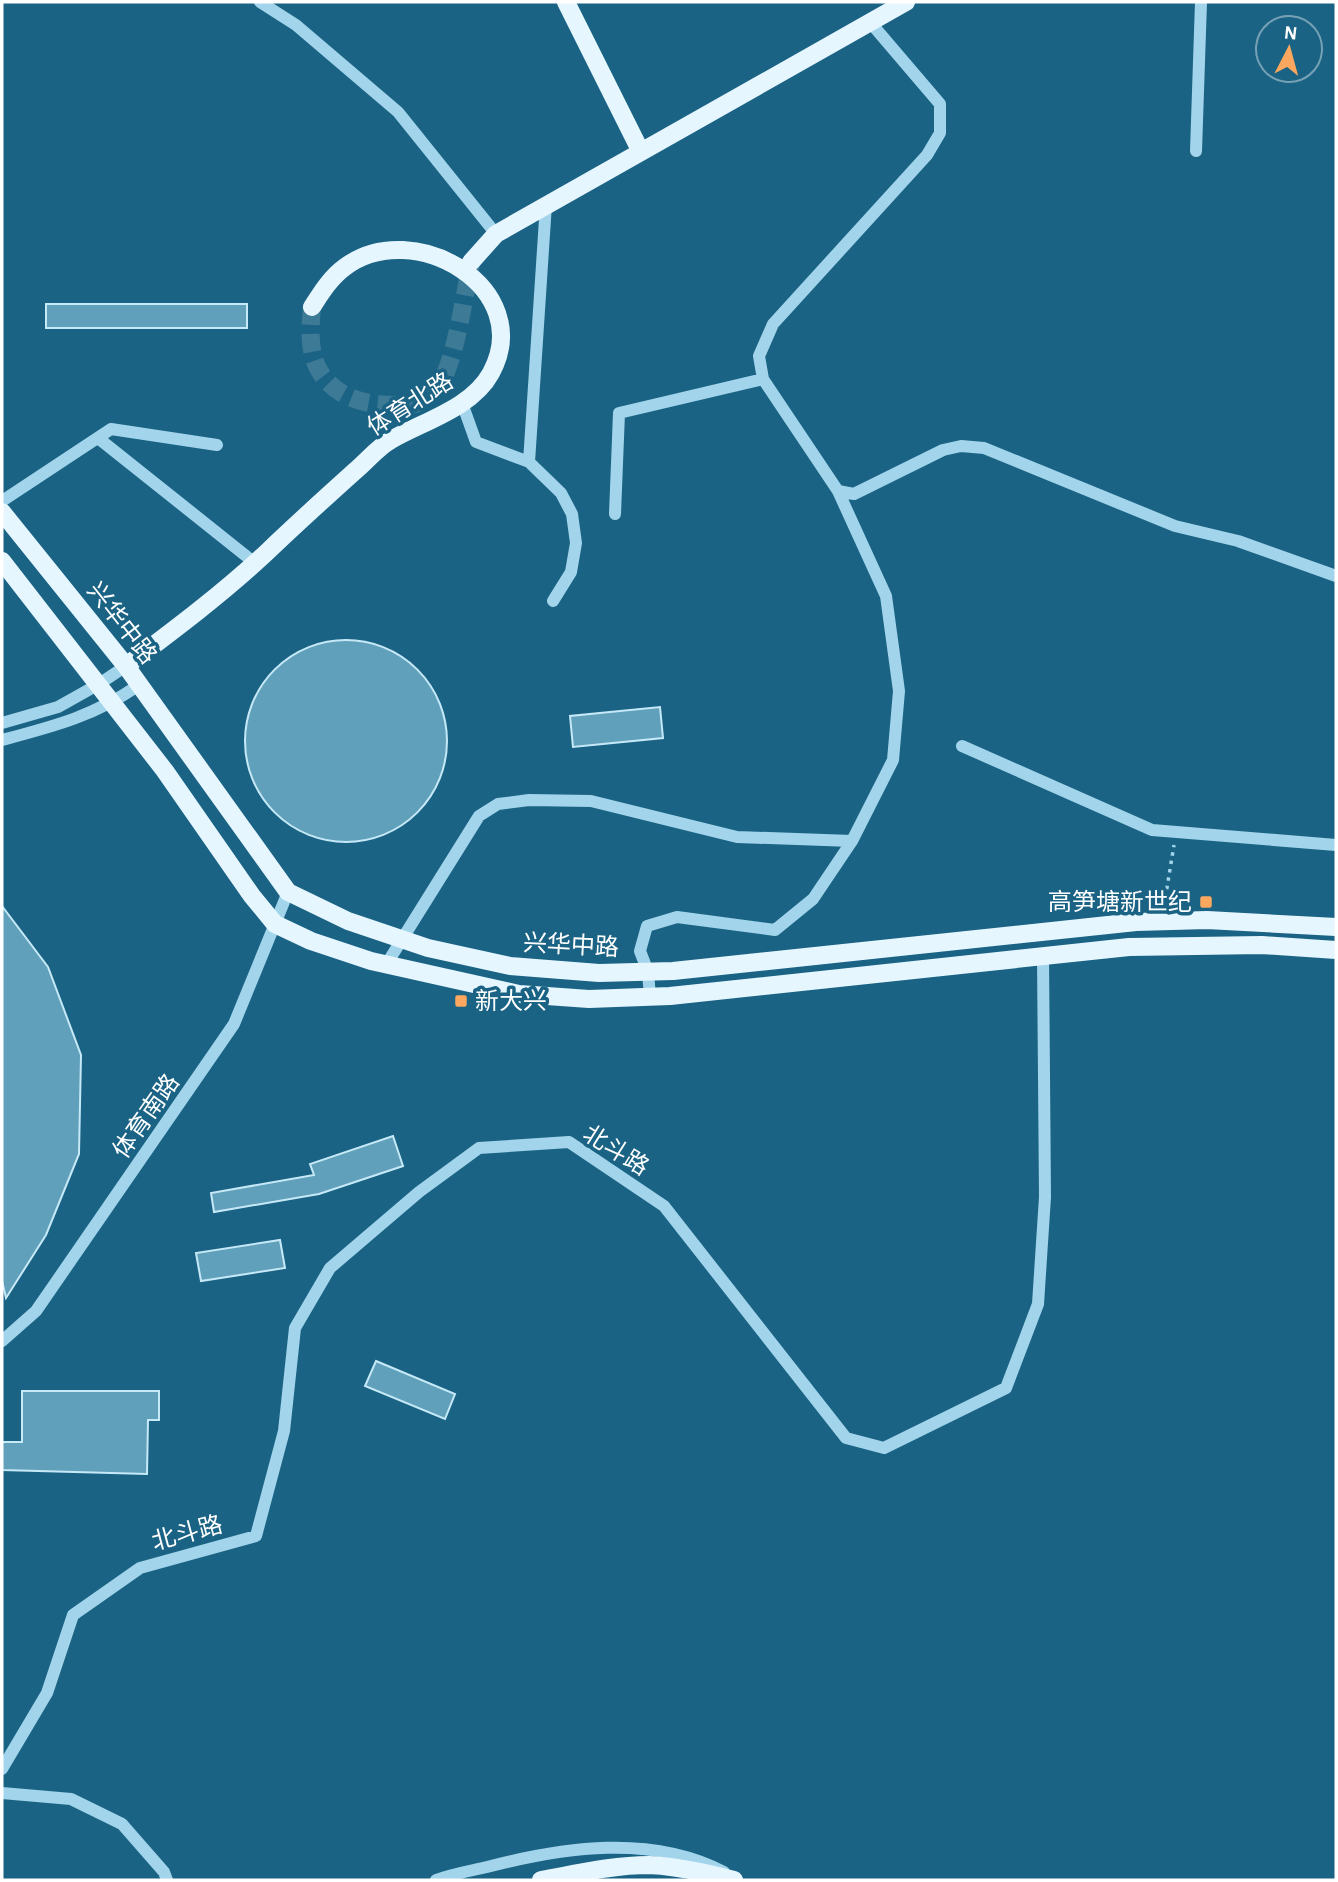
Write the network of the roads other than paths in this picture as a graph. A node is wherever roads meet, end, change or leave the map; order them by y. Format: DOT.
graph roads {
  1 [pos="260,2"];
  2 [pos="566,2"];
  3 [pos="906,2"];
  4 [pos="1201,2"];
  5 [pos="870,22"];
  6 [pos="640,150"];
  7 [pos="1196,150"];
  8 [pos="546,204"];
  9 [pos="496,234"];
  10 [pos="471,262"];
  11 [pos="312,307"];
  12 [pos="763,379"];
  13 [pos="462,403"];
  14 [pos="98,438"];
  15 [pos="217,445"];
  16 [pos="529,462"];
  17 [pos="838,491"];
  18 [pos="2,501"];
  19 [pos="2,512"];
  20 [pos="615,514"];
  21 [pos="2,561"];
  22 [pos="255,563"];
  23 [pos="1336,576"];
  24 [pos="553,601"];
  25 [pos="126,666"];
  26 [pos="99,684"];
  27 [pos="139,685"];
  28 [pos="113,703"];
  29 [pos="2,723"];
  30 [pos="2,740"];
  31 [pos="962,746"];
  32 [pos="852,841"];
  33 [pos="1336,845"];
  34 [pos="288,892"];
  35 [pos="275,924"];
  36 [pos="1336,927"];
  37 [pos="402,939"];
  38 [pos="1336,950"];
  39 [pos="1043,956"];
  40 [pos="386,964"];
  41 [pos="648,972"];
  42 [pos="650,997"];
  43 [pos="2,1341"];
  44 [pos="2,1769"];
  45 [pos="2,1793"];
  46 [pos="167,1880"];
  47 [pos="436,1880"];
  48 [pos="541,1880"];
  49 [pos="737,1880"];
  1 -- 9 [label="street"];
  2 -- 6 [label="main road"];
  3 -- 5 [label="main road"];
  4 -- 7 [label="street"];
  5 -- 6 [label="main road"];
  5 -- 12 [label="street"];
  6 -- 8 [label="main road"];
  8 -- 9 [label="main road"];
  8 -- 16 [label="street"];
  9 -- 10 [label="main road"];
  11 -- 13 [label="main road, 体育北路"];
  12 -- 17 [label="street"];
  12 -- 20 [label="street"];
  13 -- 16 [label="street"];
  13 -- 22 [label="main road, 体育北路"];
  14 -- 15 [label="street"];
  14 -- 18 [label="street"];
  14 -- 22 [label="street"];
  16 -- 24 [label="street"];
  17 -- 23 [label="street"];
  17 -- 32 [label="street"];
  19 -- 25 [label="main road, 兴华中路"];
  21 -- 26 [label="main road"];
  22 -- 25 [label="main road, 体育北路"];
  25 -- 26 [label="street"];
  25 -- 27 [label="main road, 兴华中路"];
  26 -- 28 [label="main road"];
  26 -- 29 [label="street"];
  27 -- 28 [label="street"];
  27 -- 34 [label="main road, 兴华中路"];
  28 -- 30 [label="street"];
  28 -- 35 [label="main road"];
  31 -- 33 [label="street"];
  32 -- 37 [label="street"];
  32 -- 41 [label="street"];
  34 -- 35 [label="street, 体育南路"];
  34 -- 37 [label="main road, 兴华中路"];
  35 -- 40 [label="main road"];
  35 -- 43 [label="street, 体育南路"];
  36 -- 41 [label="main road, 兴华中路"];
  37 -- 40 [label="street"];
  37 -- 41 [label="main road, 兴华中路"];
  38 -- 39 [label="main road"];
  39 -- 42 [label="main road"];
  39 -- 44 [label="street, 北斗路"];
  40 -- 42 [label="main road"];
  41 -- 42 [label="street"];
  45 -- 46 [label="street"];
  47 -- 49 [label="street"];
  48 -- 49 [label="main road"];
}
